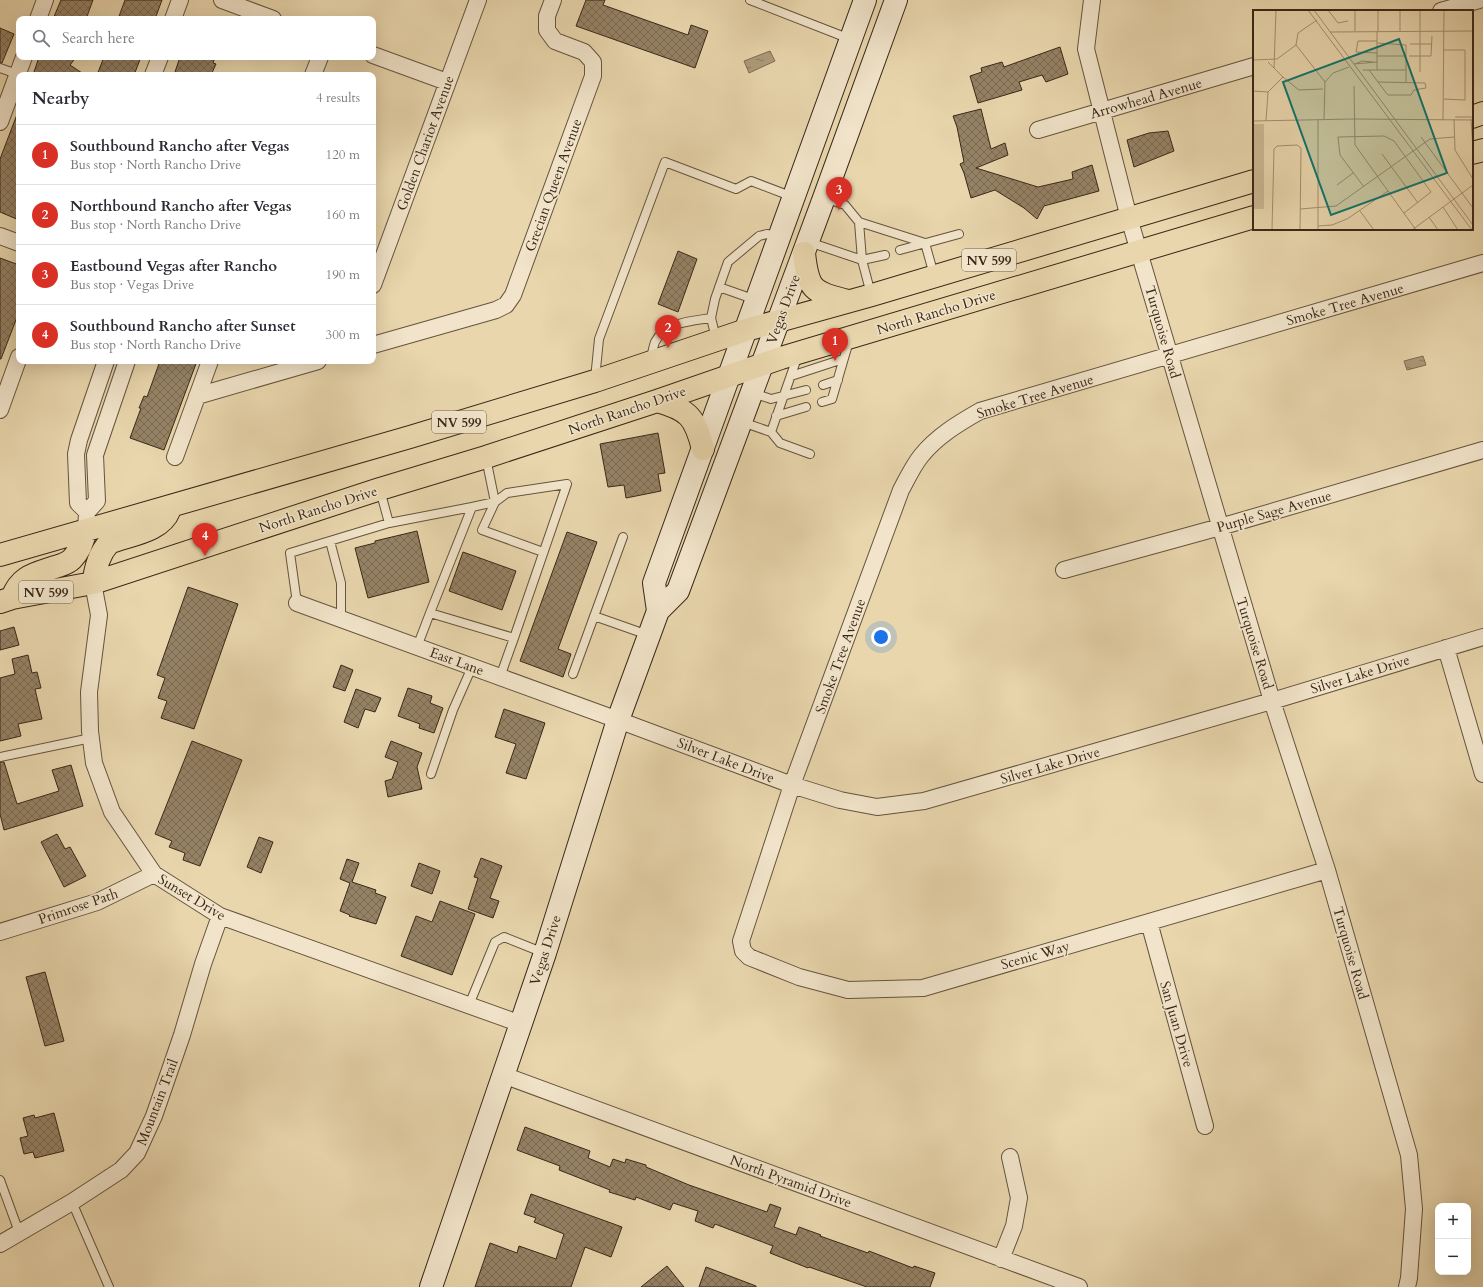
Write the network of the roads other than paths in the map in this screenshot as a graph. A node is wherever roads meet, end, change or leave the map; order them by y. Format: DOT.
graph roads {
  1 [pos="45,0"];
  2 [pos="180,0"];
  3 [pos="222,0"];
  4 [pos="478,0"];
  5 [pos="553,0"];
  6 [pos="750,0"];
  7 [pos="865,0"];
  8 [pos="896,0"];
  9 [pos="1092,0"];
  10 [pos="1479,0"];
  11 [pos="1444,10"];
  12 [pos="39,16"];
  13 [pos="174,16"];
  14 [pos="265,16"];
  15 [pos="851,39"];
  16 [pos="376,57"];
  17 [pos="23,60"];
  18 [pos="159,60"];
  19 [pos="319,60"];
  20 [pos="1253,66"];
  21 [pos="0,68"];
  22 [pos="18,72"];
  23 [pos="154,72"];
  24 [pos="314,72"];
  25 [pos="16,74"];
  26 [pos="16,77"];
  27 [pos="447,82"];
  28 [pos="1102,111"];
  29 [pos="1483,113"];
  30 [pos="1473,117"];
  31 [pos="0,122"];
  32 [pos="1038,130"];
  33 [pos="1483,150"];
  34 [pos="1473,153"];
  35 [pos="1253,181"];
  36 [pos="794,197"];
  37 [pos="824,198"];
  38 [pos="1253,217"];
  39 [pos="1130,218"];
  40 [pos="859,222"];
  41 [pos="959,234"];
  42 [pos="0,236"];
  43 [pos="780,236"];
  44 [pos="16,242"];
  45 [pos="925,243"];
  46 [pos="806,247"];
  47 [pos="900,250"];
  48 [pos="1139,251"];
  49 [pos="885,255"];
  50 [pos="862,260"];
  51 [pos="1483,263"];
  52 [pos="935,276"];
  53 [pos="376,277"];
  54 [pos="719,287"];
  55 [pos="872,295"];
  56 [pos="757,300"];
  57 [pos="848,301"];
  58 [pos="711,318"];
  59 [pos="778,321"];
  60 [pos="746,330"];
  61 [pos="850,338"];
  62 [pos="717,341"];
  63 [pos="376,344"];
  64 [pos="799,353"];
  65 [pos="1170,356"];
  66 [pos="844,359"];
  67 [pos="650,363"];
  68 [pos="16,364"];
  69 [pos="116,364"];
  70 [pos="209,364"];
  71 [pos="308,364"];
  72 [pos="762,365"];
  73 [pos="730,375"];
  74 [pos="791,376"];
  75 [pos="838,380"];
  76 [pos="595,381"];
  77 [pos="823,385"];
  78 [pos="806,390"];
  79 [pos="752,392"];
  80 [pos="197,396"];
  81 [pos="783,396"];
  82 [pos="657,401"];
  83 [pos="822,402"];
  84 [pos="806,407"];
  85 [pos="0,410"];
  86 [pos="776,416"];
  87 [pos="741,421"];
  88 [pos="771,432"];
  89 [pos="703,449"];
  90 [pos="1483,450"];
  91 [pos="810,454"];
  92 [pos="175,457"];
  93 [pos="486,457"];
  94 [pos="380,489"];
  95 [pos="495,502"];
  96 [pos="171,507"];
  97 [pos="472,508"];
  98 [pos="86,522"];
  99 [pos="389,523"];
  100 [pos="1220,527"];
  101 [pos="623,537"];
  102 [pos="330,541"];
  103 [pos="544,552"];
  104 [pos="0,556"];
  105 [pos="1064,570"];
  106 [pos="93,583"];
  107 [pos="6,600"];
  108 [pos="296,603"];
  109 [pos="658,611"];
  110 [pos="430,612"];
  111 [pos="594,616"];
  112 [pos="341,619"];
  113 [pos="649,635"];
  114 [pos="1483,637"];
  115 [pos="514,638"];
  116 [pos="417,647"];
  117 [pos="1446,648"];
  118 [pos="472,667"];
  119 [pos="573,674"];
  120 [pos="500,677"];
  121 [pos="1272,701"];
  122 [pos="618,720"];
  123 [pos="91,738"];
  124 [pos="0,757"];
  125 [pos="431,774"];
  126 [pos="1483,774"];
  127 [pos="792,785"];
  128 [pos="1327,870"];
  129 [pos="154,874"];
  130 [pos="220,916"];
  131 [pos="1149,922"];
  132 [pos="0,932"];
  133 [pos="743,951"];
  134 [pos="545,953"];
  135 [pos="469,1005"];
  136 [pos="520,1024"];
  137 [pos="503,1075"];
  138 [pos="1205,1126"];
  139 [pos="1010,1157"];
  140 [pos="0,1180"];
  141 [pos="72,1202"];
  142 [pos="19,1232"];
  143 [pos="0,1244"];
  144 [pos="1001,1259"];
  145 [pos="109,1287"];
  146 [pos="431,1287"];
  147 [pos="1079,1287"];
  148 [pos="1407,1287"];
  1 -- 12 [label="street"];
  2 -- 13 [label="street"];
  3 -- 14 [label="street"];
  4 -- 27 [label="street, Golden Chariot Avenue"];
  5 -- 63 [label="street, Grecian Queen Avenue"];
  6 -- 15 [label="lane"];
  7 -- 15 [label="main road, Vegas Drive"];
  8 -- 37 [label="main road, Vegas Drive"];
  9 -- 28 [label="street, Turquoise Road"];
  10 -- 11 [label="street"];
  15 -- 36 [label="main road, Vegas Drive"];
  16 -- 27 [label="street"];
  17 -- 22 [label="street"];
  18 -- 23 [label="street"];
  19 -- 24 [label="street"];
  20 -- 28 [label="street, Arrowhead Avenue"];
  21 -- 25 [label="lane"];
  26 -- 31 [label="street"];
  27 -- 53 [label="street, Golden Chariot Avenue"];
  28 -- 32 [label="street, Arrowhead Avenue"];
  28 -- 39 [label="street, Turquoise Road"];
  29 -- 30 [label="main road"];
  33 -- 34 [label="main road"];
  35 -- 39 [label="main road, NV 599"];
  36 -- 43 [label="main road, Vegas Drive"];
  36 -- 76 [label="lane"];
  37 -- 40 [label="lane"];
  37 -- 46 [label="main road, Vegas Drive"];
  38 -- 48 [label="main road, North Rancho Drive / NV 599"];
  39 -- 48 [label="street, Turquoise Road"];
  39 -- 52 [label="main road, NV 599"];
  40 -- 45 [label="lane"];
  40 -- 50 [label="lane"];
  41 -- 45 [label="lane"];
  42 -- 44 [label="street"];
  43 -- 54 [label="lane"];
  43 -- 56 [label="main road, Vegas Drive"];
  45 -- 47 [label="lane"];
  45 -- 52 [label="lane"];
  46 -- 50 [label="lane"];
  46 -- 57 [label="main road"];
  46 -- 59 [label="main road, Vegas Drive"];
  48 -- 61 [label="main road, North Rancho Drive / NV 599"];
  48 -- 65 [label="street, Turquoise Road"];
  49 -- 50 [label="lane"];
  50 -- 55 [label="lane"];
  51 -- 65 [label="street, Smoke Tree Avenue"];
  52 -- 55 [label="main road, NV 599"];
  54 -- 56 [label="lane"];
  54 -- 58 [label="lane"];
  55 -- 57 [label="main road, NV 599"];
  56 -- 60 [label="main road, Vegas Drive"];
  57 -- 59 [label="main road, NV 599"];
  58 -- 62 [label="lane"];
  58 -- 67 [label="lane"];
  59 -- 60 [label="main road, NV 599"];
  59 -- 72 [label="main road, Vegas Drive"];
  60 -- 62 [label="main road, NV 599"];
  60 -- 73 [label="main road, Vegas Drive"];
  61 -- 64 [label="main road, North Rancho Drive / NV 599"];
  61 -- 66 [label="lane"];
  62 -- 67 [label="main road, NV 599"];
  64 -- 72 [label="main road, North Rancho Drive / NV 599"];
  64 -- 74 [label="lane"];
  65 -- 100 [label="street, Turquoise Road"];
  65 -- 127 [label="street, Smoke Tree Avenue"];
  66 -- 74 [label="lane"];
  66 -- 75 [label="lane"];
  67 -- 76 [label="main road, NV 599"];
  68 -- 85 [label="street"];
  69 -- 98 [label="street"];
  70 -- 80 [label="street"];
  71 -- 80 [label="street"];
  72 -- 73 [label="main road, North Rancho Drive / NV 599"];
  72 -- 79 [label="main road, Vegas Drive"];
  73 -- 82 [label="main road, North Rancho Drive / NV 599"];
  73 -- 89 [label="main road, Vegas Drive"];
  74 -- 81 [label="lane"];
  75 -- 77 [label="lane"];
  75 -- 83 [label="lane"];
  76 -- 96 [label="main road, NV 599"];
  78 -- 81 [label="lane"];
  79 -- 81 [label="lane"];
  79 -- 87 [label="main road, Vegas Drive"];
  80 -- 92 [label="street"];
  81 -- 86 [label="lane"];
  82 -- 89 [label="main road"];
  82 -- 93 [label="main road, North Rancho Drive / NV 599"];
  84 -- 86 [label="lane"];
  86 -- 88 [label="lane"];
  87 -- 88 [label="lane"];
  87 -- 109 [label="main road, Vegas Drive"];
  88 -- 91 [label="lane"];
  89 -- 109 [label="main road, Vegas Drive"];
  90 -- 100 [label="street, Purple Sage Avenue"];
  93 -- 94 [label="main road, North Rancho Drive / NV 599"];
  93 -- 95 [label="lane"];
  94 -- 99 [label="lane"];
  94 -- 106 [label="main road, North Rancho Drive / NV 599"];
  95 -- 97 [label="lane"];
  95 -- 103 [label="lane"];
  95 -- 103 [label="lane"];
  96 -- 98 [label="main road, NV 599"];
  96 -- 106 [label="main road"];
  97 -- 99 [label="lane"];
  97 -- 110 [label="lane"];
  98 -- 104 [label="main road, NV 599"];
  98 -- 107 [label="main road"];
  99 -- 102 [label="lane"];
  100 -- 105 [label="street, Purple Sage Avenue"];
  100 -- 121 [label="street, Turquoise Road"];
  101 -- 111 [label="lane"];
  102 -- 108 [label="lane"];
  102 -- 112 [label="lane"];
  103 -- 115 [label="lane"];
  106 -- 107 [label="main road, North Rancho Drive / NV 599"];
  106 -- 123 [label="street, Sunset Drive"];
  108 -- 112 [label="street, East Lane"];
  109 -- 113 [label="main road, Vegas Drive"];
  110 -- 115 [label="lane"];
  110 -- 116 [label="lane"];
  111 -- 113 [label="lane"];
  111 -- 119 [label="lane"];
  112 -- 116 [label="street, East Lane"];
  113 -- 122 [label="main road, Vegas Drive"];
  114 -- 117 [label="street, Silver Lake Drive"];
  115 -- 120 [label="lane"];
  116 -- 118 [label="street, East Lane"];
  117 -- 121 [label="street, Silver Lake Drive"];
  117 -- 126 [label="street"];
  118 -- 120 [label="street, East Lane"];
  118 -- 125 [label="lane"];
  120 -- 122 [label="street, East Lane"];
  121 -- 127 [label="street, Silver Lake Drive"];
  121 -- 128 [label="street, Turquoise Road"];
  122 -- 127 [label="street, Silver Lake Drive"];
  122 -- 134 [label="main road, Vegas Drive"];
  123 -- 124 [label="lane"];
  123 -- 129 [label="street, Sunset Drive"];
  127 -- 133 [label="street, Smoke Tree Avenue"];
  128 -- 131 [label="street, Scenic Way"];
  128 -- 148 [label="street, Turquoise Road"];
  129 -- 130 [label="street, Sunset Drive"];
  129 -- 132 [label="street, Primrose Path"];
  130 -- 135 [label="street, Sunset Drive"];
  130 -- 141 [label="street, Mountain Trail"];
  131 -- 133 [label="street, Scenic Way"];
  131 -- 138 [label="street, San Juan Drive"];
  134 -- 135 [label="lane"];
  134 -- 136 [label="main road, Vegas Drive"];
  135 -- 136 [label="street, Sunset Drive"];
  136 -- 137 [label="main road, Vegas Drive"];
  137 -- 144 [label="street, North Pyramid Drive"];
  137 -- 146 [label="main road, Vegas Drive"];
  139 -- 144 [label="street"];
  140 -- 142 [label="lane"];
  141 -- 142 [label="street, Mountain Trail"];
  141 -- 145 [label="lane"];
  142 -- 143 [label="street, Mountain Trail"];
  144 -- 147 [label="street, North Pyramid Drive"];
}
